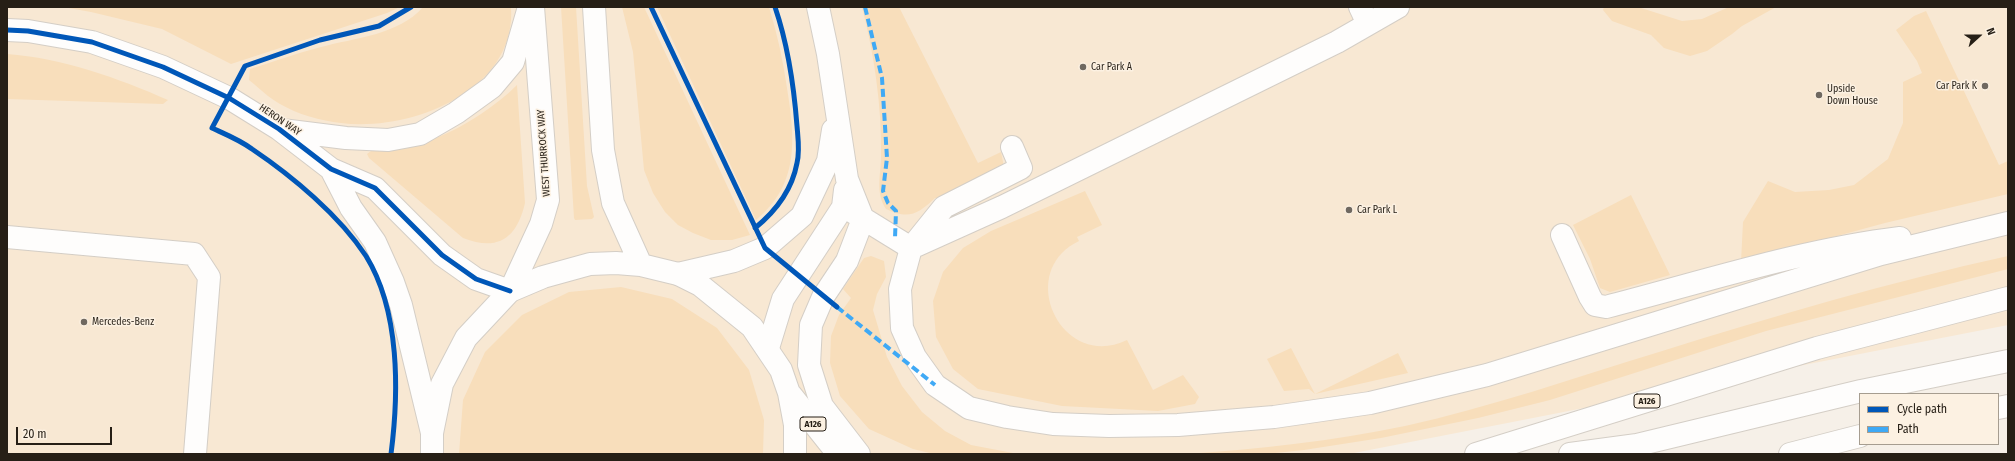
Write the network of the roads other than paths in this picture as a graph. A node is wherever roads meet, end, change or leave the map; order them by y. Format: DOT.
graph roads {
  1 [pos="529,7"];
  2 [pos="533,7"];
  3 [pos="594,7"];
  4 [pos="818,7"];
  5 [pos="1398,7"];
  6 [pos="1364,15"];
  7 [pos="7,30"];
  8 [pos="836,107"];
  9 [pos="279,129"];
  10 [pos="1012,147"];
  11 [pos="331,169"];
  12 [pos="847,178"];
  13 [pos="843,207"];
  14 [pos="863,218"];
  15 [pos="1998,225"];
  16 [pos="1562,235"];
  17 [pos="7,237"];
  18 [pos="912,248"];
  19 [pos="641,265"];
  20 [pos="678,274"];
  21 [pos="510,291"];
  22 [pos="2008,298"];
  23 [pos="768,348"];
  24 [pos="2008,361"];
  25 [pos="789,393"];
  26 [pos="1859,436"];
  27 [pos="432,444"];
  28 [pos="195,454"];
  29 [pos="795,454"];
  30 [pos="838,454"];
  31 [pos="859,454"];
  32 [pos="1476,454"];
  33 [pos="1570,454"];
  34 [pos="1790,454"];
  1 -- 9 [label="main road"];
  2 -- 21 [label="main road, WEST THURROCK WAY"];
  3 -- 19 [label="main road"];
  4 -- 8 [label="main road"];
  5 -- 6 [label="main road"];
  6 -- 18 [label="main road"];
  7 -- 9 [label="main road, HERON WAY"];
  8 -- 12 [label="main road"];
  8 -- 20 [label="main road"];
  9 -- 11 [label="main road, HERON WAY"];
  10 -- 18 [label="main road"];
  11 -- 21 [label="main road, HERON WAY"];
  11 -- 27 [label="main road, HERON WAY"];
  12 -- 13 [label="main road"];
  12 -- 14 [label="main road"];
  13 -- 14 [label="main road"];
  13 -- 23 [label="main road"];
  14 -- 18 [label="main road"];
  14 -- 31 [label="main road"];
  15 -- 16 [label="main road"];
  15 -- 18 [label="main road"];
  17 -- 28 [label="main road"];
  19 -- 20 [label="main road"];
  19 -- 21 [label="main road"];
  20 -- 23 [label="main road"];
  21 -- 27 [label="main road"];
  22 -- 32 [label="main road, A126"];
  23 -- 25 [label="main road"];
  24 -- 33 [label="main road"];
  25 -- 29 [label="main road"];
  25 -- 30 [label="main road, A126"];
  26 -- 34 [label="main road"];
}
